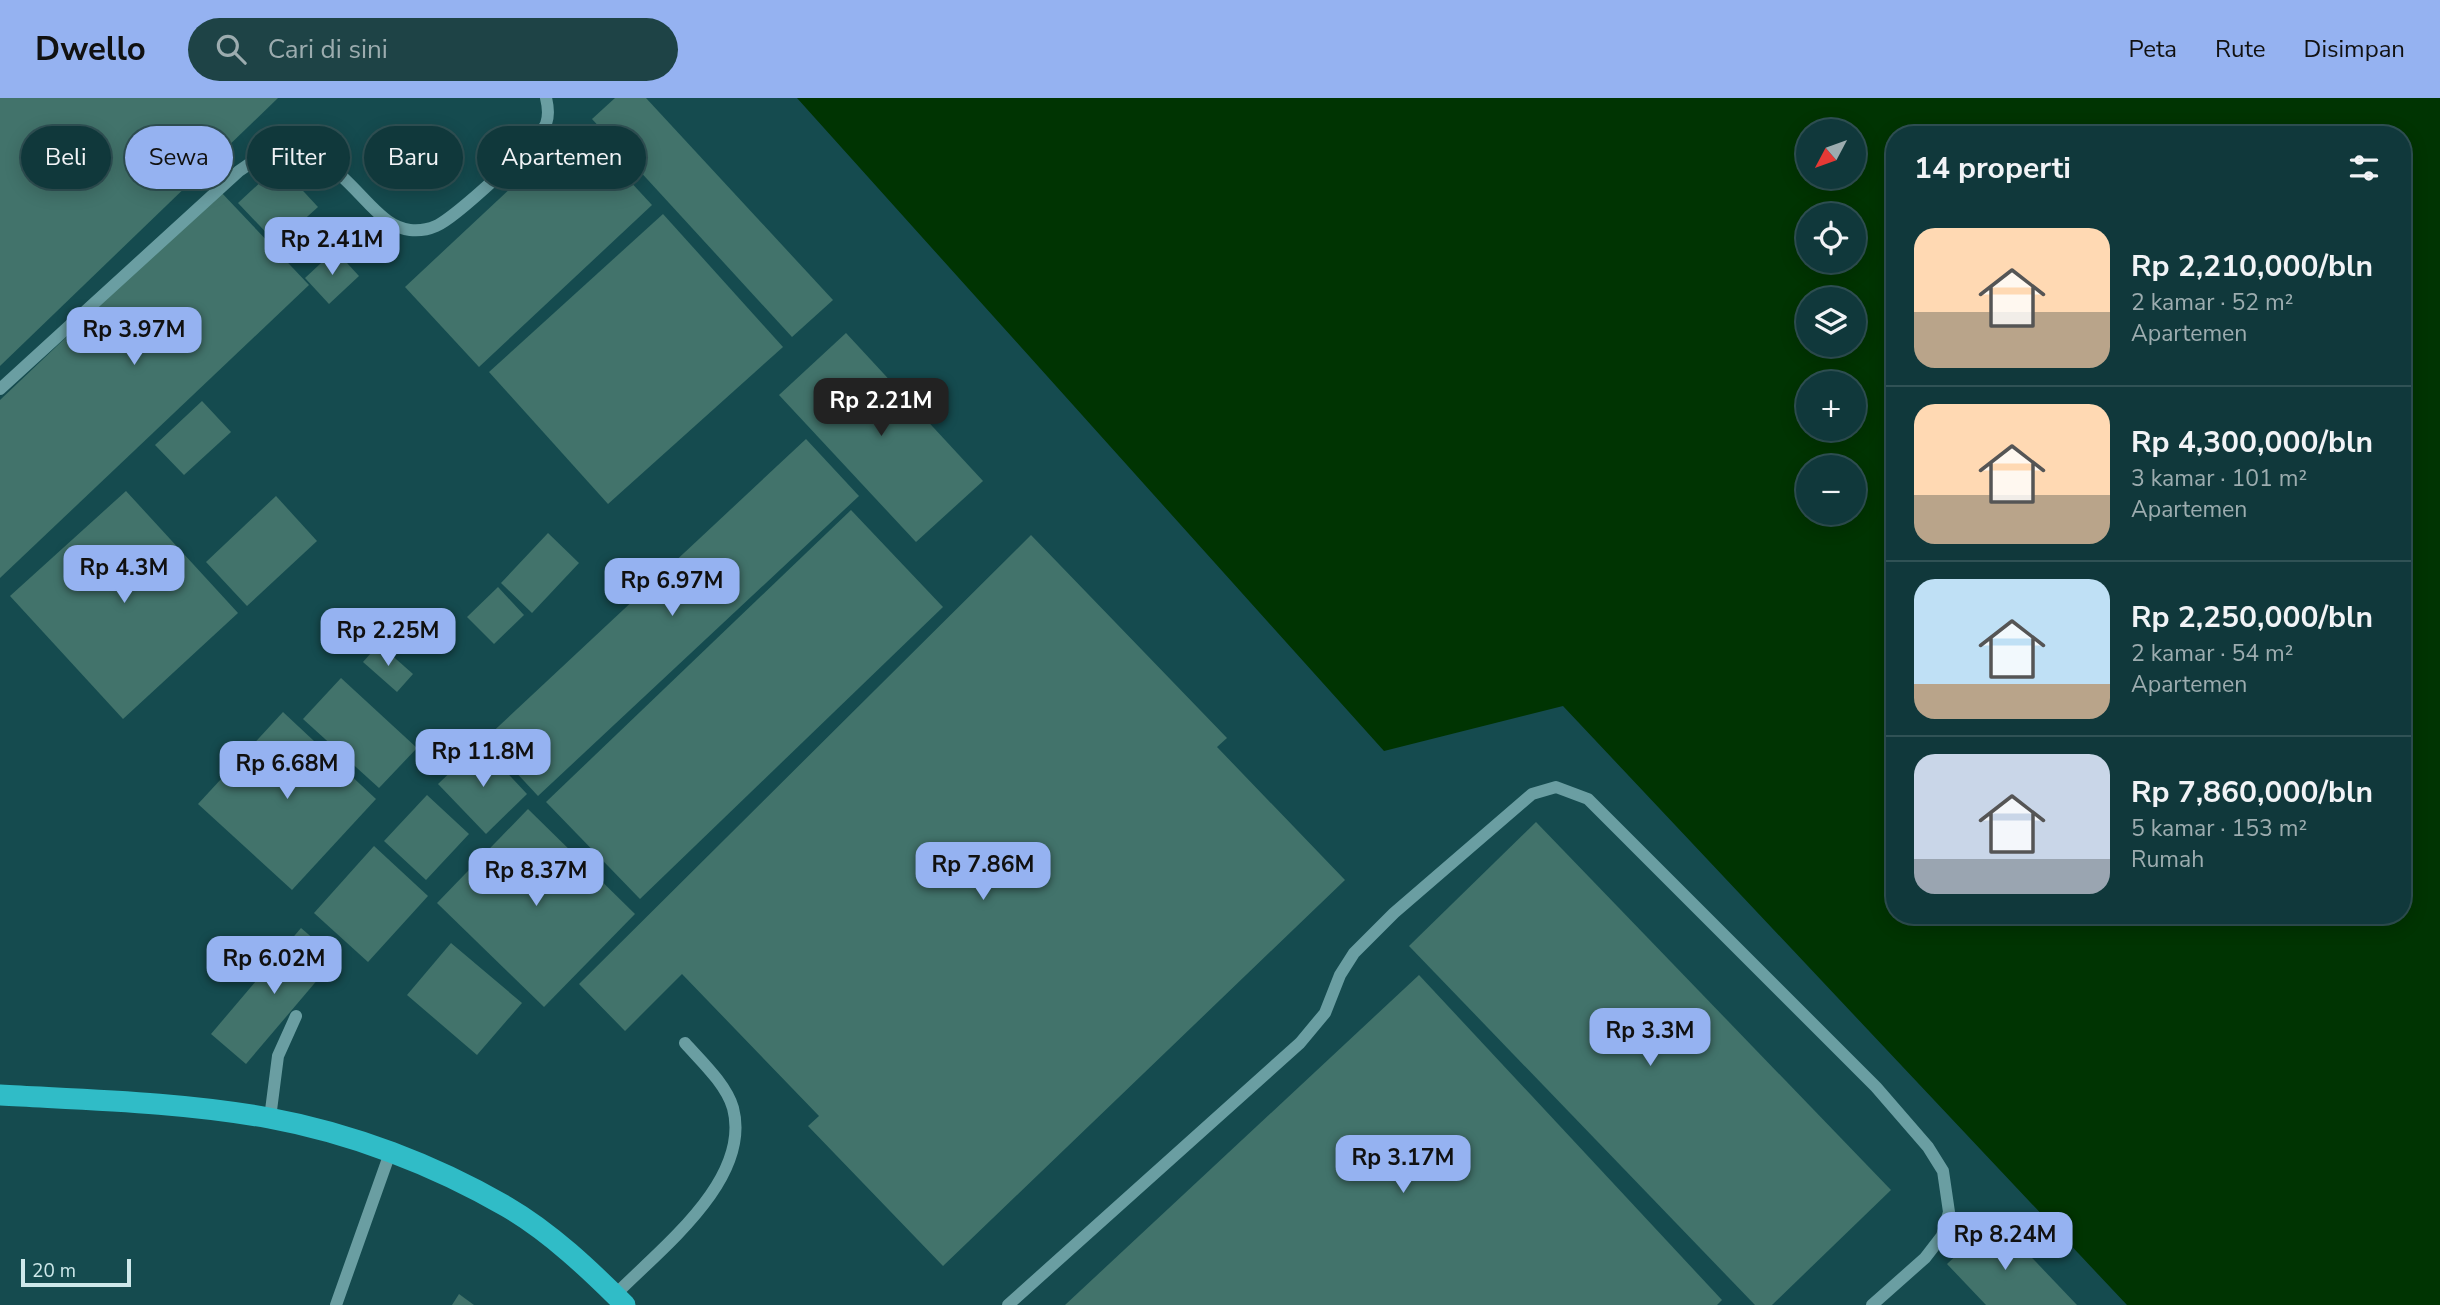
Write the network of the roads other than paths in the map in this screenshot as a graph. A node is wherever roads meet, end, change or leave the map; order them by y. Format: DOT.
graph roads {
  1 [pos="546,98"];
  2 [pos="0,389"];
  3 [pos="296,1016"];
  4 [pos="685,1043"];
  5 [pos="0,1095"];
  6 [pos="270,1118"];
  7 [pos="390,1153"];
  8 [pos="620,1300"];
  9 [pos="336,1305"];
  10 [pos="1007,1305"];
  11 [pos="1872,1305"];
  1 -- 2 [label="street"];
  3 -- 6 [label="street"];
  4 -- 8 [label="street"];
  5 -- 6 [label="highway"];
  6 -- 7 [label="highway"];
  7 -- 8 [label="highway"];
  7 -- 9 [label="street"];
  10 -- 11 [label="street"];
}
